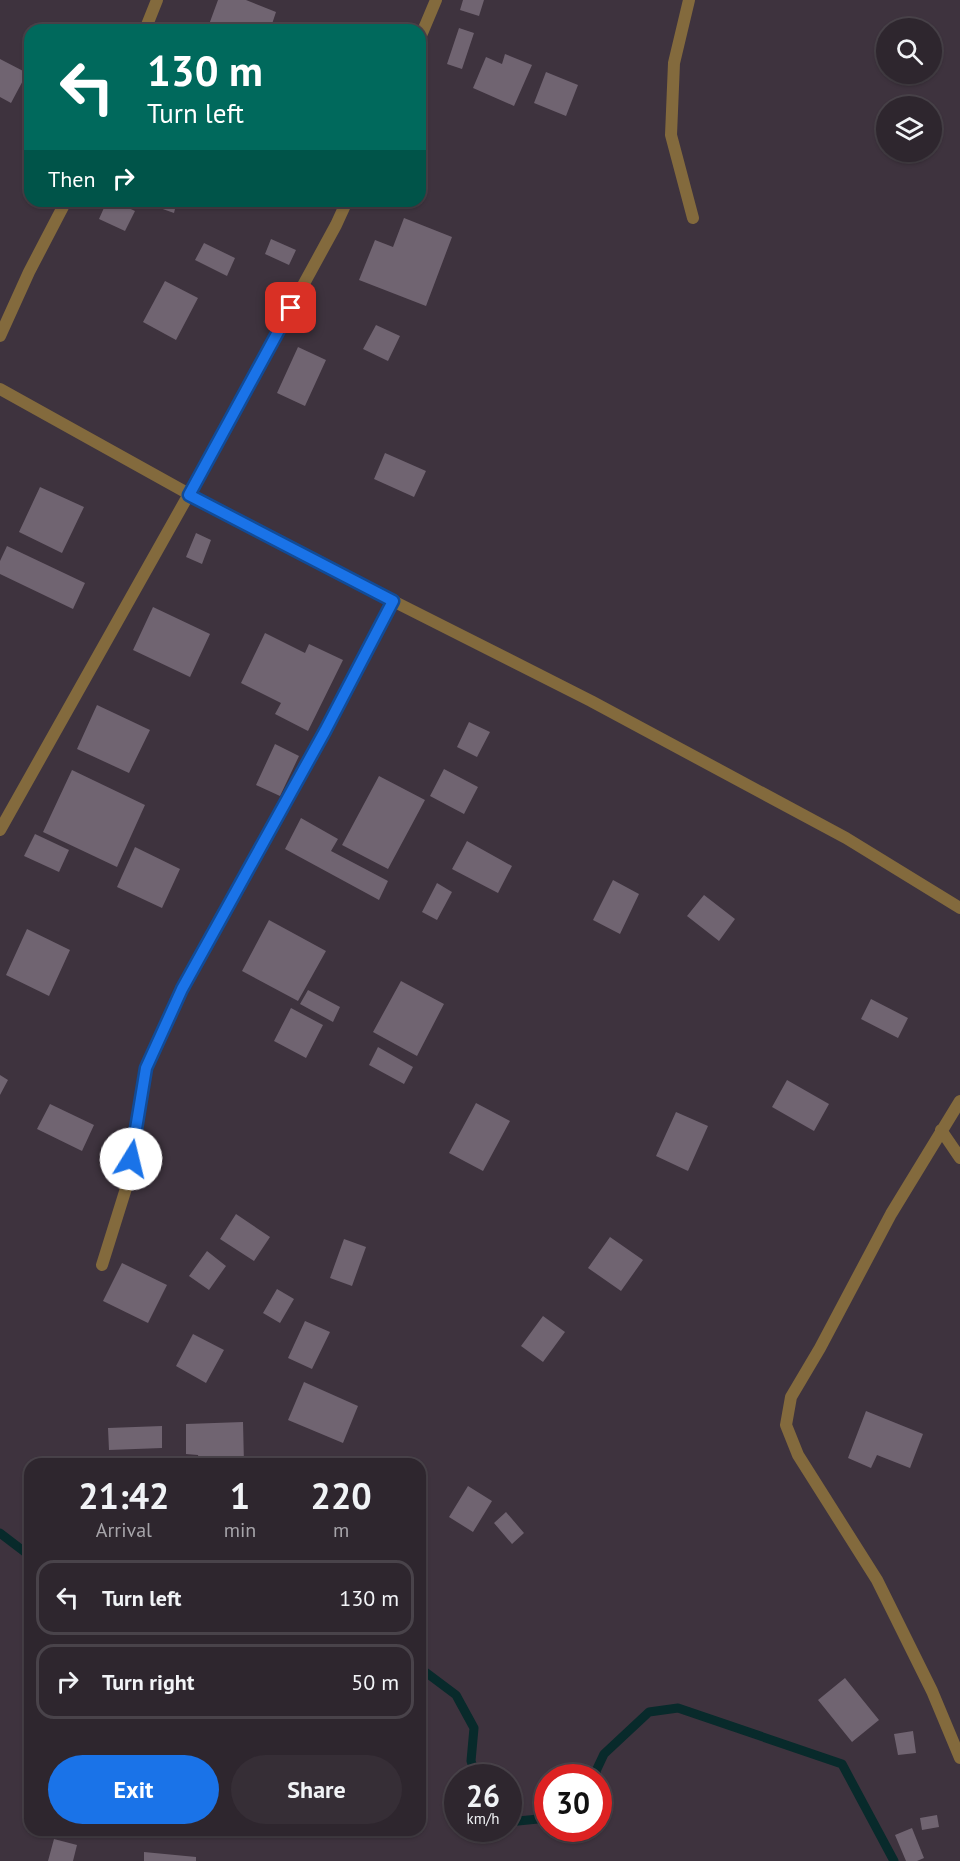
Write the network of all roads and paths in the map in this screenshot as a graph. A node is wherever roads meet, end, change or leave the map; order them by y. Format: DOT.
graph roads {
  1 [pos="157,0"];
  2 [pos="436,0"];
  3 [pos="689,0"];
  4 [pos="147,24"];
  5 [pos="426,24"];
  6 [pos="63,207"];
  7 [pos="344,207"];
  8 [pos="693,218"];
  9 [pos="0,336"];
  10 [pos="0,389"];
  11 [pos="189,495"];
  12 [pos="393,601"];
  13 [pos="0,830"];
  14 [pos="960,908"];
  15 [pos="960,1101"];
  16 [pos="941,1130"];
  17 [pos="960,1158"];
  18 [pos="102,1265"];
  19 [pos="960,1758"];
  1 -- 4 [label="street"];
  2 -- 5 [label="street"];
  3 -- 8 [label="street"];
  6 -- 9 [label="street"];
  7 -- 11 [label="street"];
  10 -- 11 [label="street"];
  11 -- 12 [label="street"];
  11 -- 13 [label="street"];
  12 -- 14 [label="street"];
  12 -- 18 [label="street"];
  15 -- 16 [label="street"];
  16 -- 17 [label="street"];
  16 -- 19 [label="street"];
}
